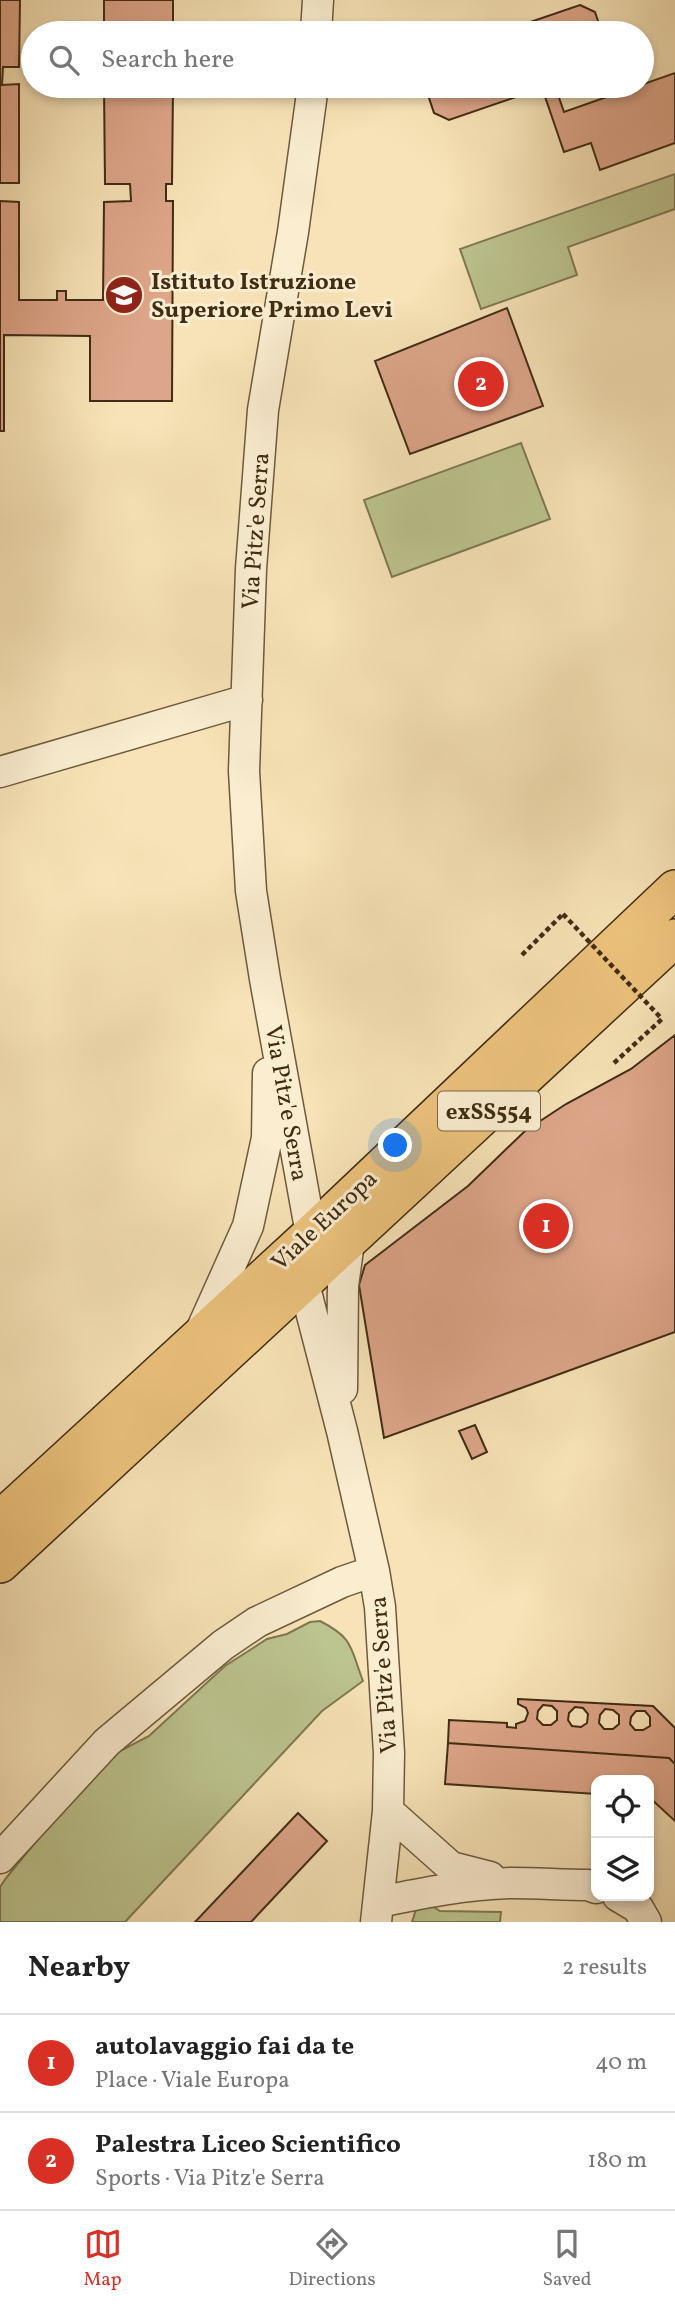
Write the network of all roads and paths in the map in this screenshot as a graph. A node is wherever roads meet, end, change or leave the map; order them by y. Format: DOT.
graph roads {
  1 [pos="318,0"];
  2 [pos="317,21"];
  3 [pos="311,98"];
  4 [pos="247,700"];
  5 [pos="0,772"];
  6 [pos="675,889"];
  7 [pos="675,938"];
  8 [pos="522,955"];
  9 [pos="265,979"];
  10 [pos="614,1063"];
  11 [pos="311,1234"];
  12 [pos="349,1242"];
  13 [pos="304,1284"];
  14 [pos="199,1336"];
  15 [pos="342,1431"];
  16 [pos="0,1520"];
  17 [pos="0,1564"];
  18 [pos="374,1571"];
  19 [pos="388,1811"];
  20 [pos="0,1858"];
  21 [pos="514,1883"];
  22 [pos="591,1886"];
  23 [pos="626,1901"];
  24 [pos="378,1916"];
  25 [pos="646,1922"];
  1 -- 2 [label="street"];
  3 -- 4 [label="street, Via Pitz'e Serra"];
  4 -- 5 [label="street"];
  4 -- 9 [label="street, Via Pitz'e Serra"];
  6 -- 11 [label="main road, Viale Europa / exSS554"];
  7 -- 12 [label="main road, Viale Europa / exSS554"];
  8 -- 10 [label="path, bridge"];
  9 -- 11 [label="street, Via Pitz'e Serra"];
  9 -- 14 [label="street, Via Pitz'e Serra"];
  11 -- 13 [label="street, Via Pitz'e Serra"];
  11 -- 14 [label="main road, Viale Europa / exSS554"];
  12 -- 13 [label="main road, Viale Europa / exSS554"];
  12 -- 15 [label="street, Via Pitz'e Serra"];
  13 -- 15 [label="street, Via Pitz'e Serra"];
  13 -- 17 [label="main road, Viale Europa / exSS554"];
  14 -- 16 [label="main road, Viale Europa / exSS554"];
  15 -- 18 [label="street, Via Pitz'e Serra"];
  18 -- 19 [label="street, Via Pitz'e Serra"];
  18 -- 20 [label="street"];
  19 -- 21 [label="street"];
  19 -- 24 [label="street, Via Pitz'e Serra"];
  21 -- 22 [label="street"];
  21 -- 24 [label="street"];
  23 -- 25 [label="street"];
}
